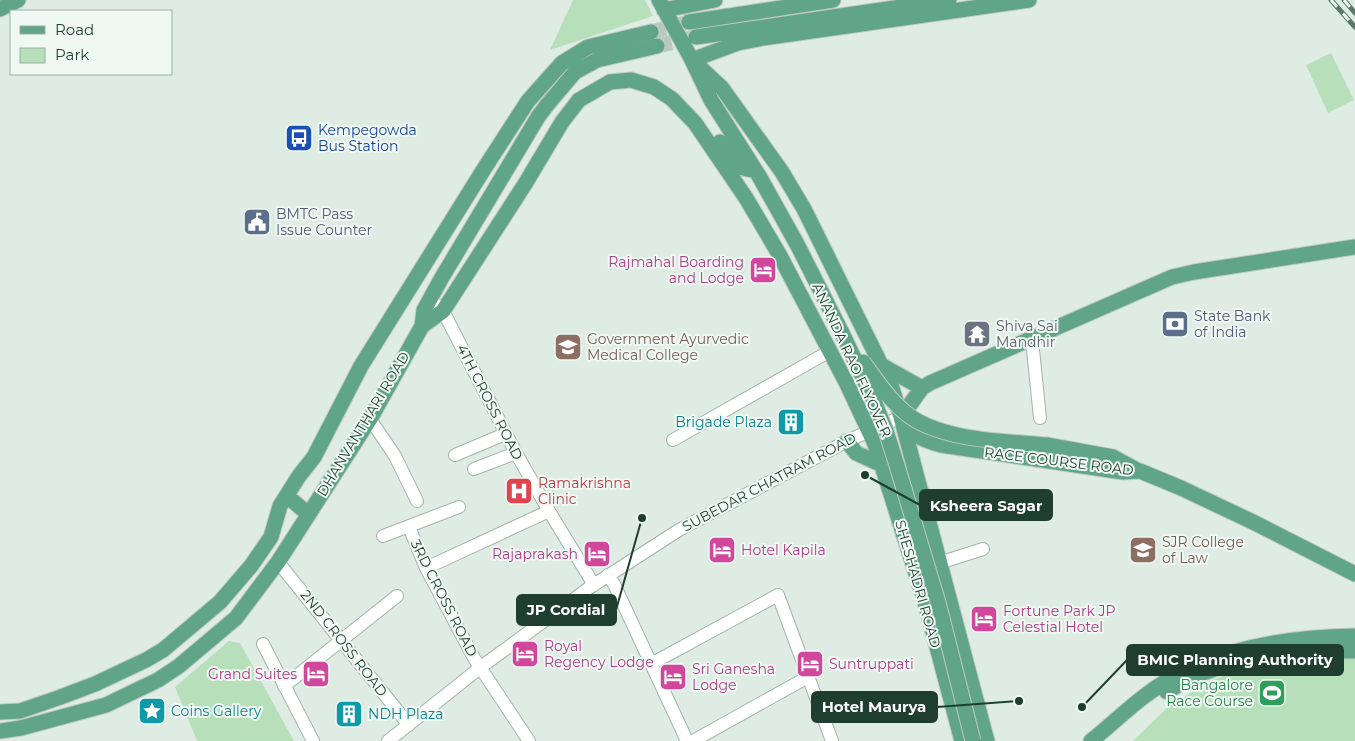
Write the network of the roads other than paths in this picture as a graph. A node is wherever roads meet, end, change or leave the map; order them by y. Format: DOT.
graph roads {
  1 [pos="18,0"];
  2 [pos="715,0"];
  3 [pos="834,0"];
  4 [pos="949,0"];
  5 [pos="1029,0"];
  6 [pos="661,5"];
  7 [pos="0,9"];
  8 [pos="689,22"];
  9 [pos="696,37"];
  10 [pos="689,54"];
  11 [pos="672,98"];
  12 [pos="755,170"];
  13 [pos="1355,247"];
  14 [pos="430,299"];
  15 [pos="443,311"];
  16 [pos="422,326"];
  17 [pos="842,332"];
  18 [pos="1032,340"];
  19 [pos="830,351"];
  20 [pos="880,365"];
  21 [pos="922,388"];
  22 [pos="901,416"];
  23 [pos="1040,418"];
  24 [pos="370,419"];
  25 [pos="868,430"];
  26 [pos="506,434"];
  27 [pos="672,440"];
  28 [pos="847,441"];
  29 [pos="516,453"];
  30 [pos="455,455"];
  31 [pos="882,465"];
  32 [pos="474,469"];
  33 [pos="1140,471"];
  34 [pos="286,497"];
  35 [pos="417,500"];
  36 [pos="459,507"];
  37 [pos="549,512"];
  38 [pos="308,514"];
  39 [pos="409,527"];
  40 [pos="383,536"];
  41 [pos="983,549"];
  42 [pos="278,562"];
  43 [pos="939,562"];
  44 [pos="426,568"];
  45 [pos="1355,574"];
  46 [pos="608,575"];
  47 [pos="594,585"];
  48 [pos="397,596"];
  49 [pos="1355,636"];
  50 [pos="341,641"];
  51 [pos="263,644"];
  52 [pos="1355,651"];
  53 [pos="652,664"];
  54 [pos="480,668"];
  55 [pos="808,676"];
  56 [pos="284,686"];
  57 [pos="0,712"];
  58 [pos="409,725"];
  59 [pos="0,731"];
  60 [pos="313,741"];
  61 [pos="388,741"];
  62 [pos="529,741"];
  63 [pos="687,741"];
  64 [pos="693,741"];
  65 [pos="832,741"];
  66 [pos="962,741"];
  67 [pos="973,741"];
  68 [pos="987,741"];
  69 [pos="1091,741"];
  70 [pos="1108,741"];
  1 -- 7 [label="main road"];
  2 -- 6 [label="main road"];
  3 -- 8 [label="main road"];
  4 -- 9 [label="main road"];
  5 -- 10 [label="main road"];
  6 -- 10 [label="main road"];
  10 -- 12 [label="main road, ANANDA RAO FLYOVER"];
  10 -- 20 [label="main road"];
  11 -- 12 [label="main road"];
  11 -- 15 [label="main road"];
  11 -- 19 [label="main road, SHESHADRI ROAD"];
  12 -- 17 [label="main road, ANANDA RAO FLYOVER"];
  13 -- 18 [label="main road"];
  14 -- 15 [label="street, 4TH CROSS ROAD"];
  14 -- 16 [label="main road, DHANVANTHARI ROAD"];
  14 -- 34 [label="main road, DHANVANTHARI ROAD"];
  15 -- 16 [label="main road"];
  15 -- 26 [label="street, 4TH CROSS ROAD"];
  16 -- 24 [label="main road, DHANVANTHARI ROAD"];
  17 -- 33 [label="main road, bridge"];
  17 -- 67 [label="main road, ANANDA RAO FLYOVER, bridge"];
  18 -- 21 [label="main road"];
  18 -- 23 [label="street"];
  19 -- 25 [label="main road, SHESHADRI ROAD"];
  19 -- 27 [label="street"];
  20 -- 21 [label="main road"];
  20 -- 22 [label="main road"];
  21 -- 22 [label="main road"];
  22 -- 25 [label="street, SUBEDAR CHATRAM ROAD"];
  22 -- 33 [label="main road, RACE COURSE ROAD"];
  22 -- 43 [label="main road"];
  24 -- 35 [label="street"];
  24 -- 38 [label="main road, DHANVANTHARI ROAD"];
  25 -- 28 [label="street, SUBEDAR CHATRAM ROAD"];
  25 -- 31 [label="main road, SHESHADRI ROAD"];
  26 -- 29 [label="street, 4TH CROSS ROAD"];
  26 -- 30 [label="street"];
  28 -- 31 [label="main road"];
  28 -- 46 [label="street, SUBEDAR CHATRAM ROAD"];
  29 -- 32 [label="street"];
  29 -- 37 [label="street, 4TH CROSS ROAD"];
  31 -- 66 [label="main road, SHESHADRI ROAD"];
  33 -- 45 [label="main road, RACE COURSE ROAD"];
  34 -- 38 [label="main road"];
  34 -- 57 [label="main road, DHANVANTHARI ROAD"];
  36 -- 39 [label="street"];
  37 -- 44 [label="street"];
  37 -- 47 [label="street, 4TH CROSS ROAD"];
  38 -- 42 [label="main road, DHANVANTHARI ROAD"];
  39 -- 40 [label="street"];
  39 -- 44 [label="street, 3RD CROSS ROAD"];
  41 -- 43 [label="street"];
  42 -- 50 [label="street, 2ND CROSS ROAD"];
  42 -- 59 [label="main road, DHANVANTHARI ROAD"];
  43 -- 68 [label="main road"];
  44 -- 54 [label="street, 3RD CROSS ROAD"];
  46 -- 47 [label="street, SUBEDAR CHATRAM ROAD"];
  46 -- 53 [label="street"];
  47 -- 54 [label="street, SUBEDAR CHATRAM ROAD"];
  48 -- 50 [label="street"];
  49 -- 69 [label="main road"];
  50 -- 56 [label="street"];
  50 -- 58 [label="street, 2ND CROSS ROAD"];
  51 -- 56 [label="street"];
  52 -- 70 [label="main road"];
  53 -- 55 [label="street"];
  53 -- 63 [label="street"];
  54 -- 58 [label="street, SUBEDAR CHATRAM ROAD"];
  54 -- 62 [label="street, 3RD CROSS ROAD"];
  55 -- 64 [label="street"];
  55 -- 65 [label="street"];
  56 -- 60 [label="street"];
  58 -- 61 [label="street, SUBEDAR CHATRAM ROAD"];
}
